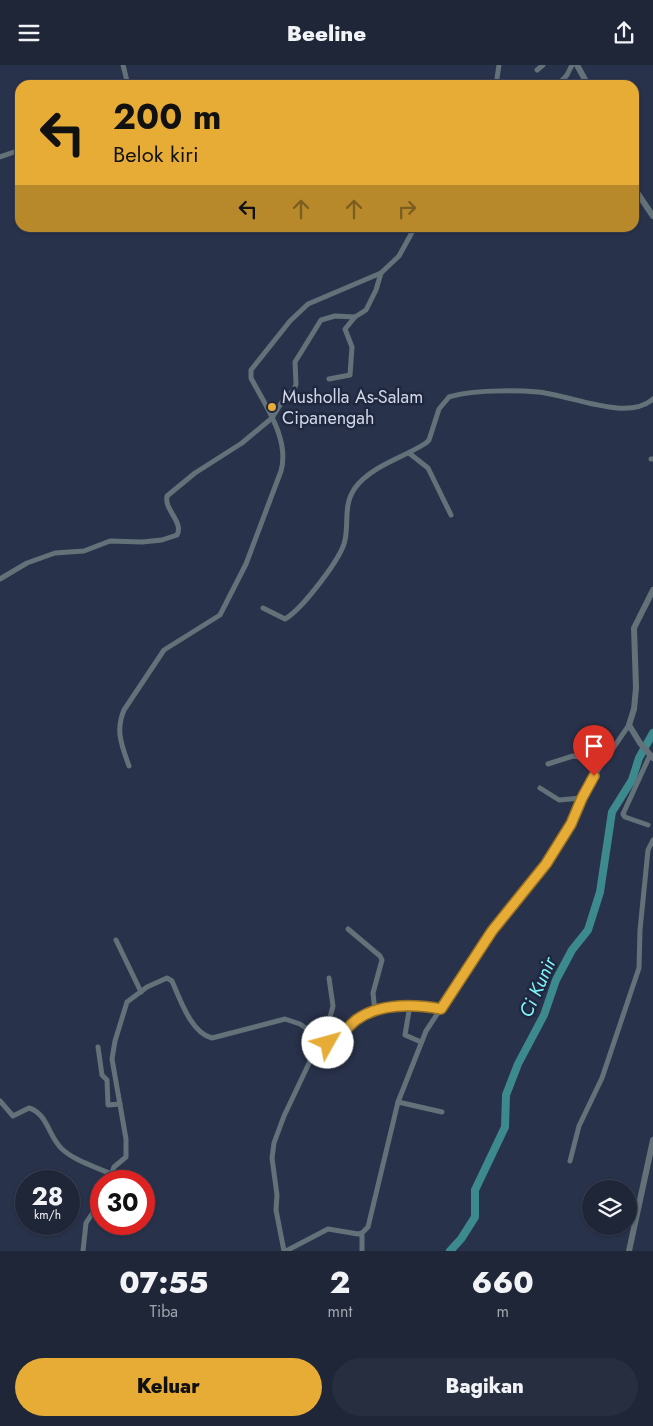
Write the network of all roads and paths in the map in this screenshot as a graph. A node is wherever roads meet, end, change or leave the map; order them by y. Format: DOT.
graph roads {
  1 [pos="123,65"];
  2 [pos="498,65"];
  3 [pos="544,65"];
  4 [pos="572,65"];
  5 [pos="577,65"];
  6 [pos="537,70"];
  7 [pos="127,80"];
  8 [pos="496,80"];
  9 [pos="562,80"];
  10 [pos="585,80"];
  11 [pos="15,152"];
  12 [pos="0,157"];
  13 [pos="639,195"];
  14 [pos="653,216"];
  15 [pos="412,232"];
  16 [pos="381,273"];
  17 [pos="355,317"];
  18 [pos="329,379"];
  19 [pos="653,399"];
  20 [pos="269,421"];
  21 [pos="409,453"];
  22 [pos="451,515"];
  23 [pos="0,579"];
  24 [pos="653,590"];
  25 [pos="263,608"];
  26 [pos="629,725"];
  27 [pos="650,755"];
  28 [pos="605,761"];
  29 [pos="548,764"];
  30 [pos="129,766"];
  31 [pos="540,788"];
  32 [pos="582,798"];
  33 [pos="648,825"];
  34 [pos="653,840"];
  35 [pos="348,929"];
  36 [pos="116,940"];
  37 [pos="329,978"];
  38 [pos="141,992"];
  39 [pos="410,1005"];
  40 [pos="441,1009"];
  41 [pos="375,1012"];
  42 [pos="321,1039"];
  43 [pos="421,1042"];
  44 [pos="98,1047"];
  45 [pos="0,1101"];
  46 [pos="398,1102"];
  47 [pos="120,1104"];
  48 [pos="442,1113"];
  49 [pos="653,1139"];
  50 [pos="570,1161"];
  51 [pos="103,1170"];
  52 [pos="113,1170"];
  53 [pos="90,1217"];
  54 [pos="362,1233"];
  55 [pos="82,1251"];
  56 [pos="285,1251"];
  57 [pos="362,1251"];
  58 [pos="629,1251"];
  1 -- 7 [label="street"];
  2 -- 8 [label="street"];
  3 -- 6 [label="street"];
  4 -- 9 [label="street"];
  5 -- 10 [label="street"];
  11 -- 12 [label="street"];
  13 -- 14 [label="street"];
  15 -- 16 [label="street"];
  16 -- 17 [label="street"];
  16 -- 20 [label="street"];
  17 -- 18 [label="street"];
  17 -- 20 [label="street"];
  19 -- 21 [label="street"];
  20 -- 23 [label="street"];
  20 -- 30 [label="street"];
  21 -- 22 [label="street"];
  21 -- 25 [label="street"];
  24 -- 26 [label="street"];
  26 -- 27 [label="street"];
  26 -- 28 [label="street"];
  27 -- 33 [label="street"];
  28 -- 29 [label="street"];
  28 -- 32 [label="street"];
  31 -- 32 [label="street"];
  32 -- 40 [label="street"];
  34 -- 50 [label="street"];
  35 -- 41 [label="street"];
  36 -- 38 [label="street"];
  37 -- 42 [label="street"];
  38 -- 42 [label="street"];
  38 -- 47 [label="street"];
  39 -- 40 [label="street"];
  39 -- 41 [label="street"];
  39 -- 43 [label="street"];
  40 -- 43 [label="street"];
  41 -- 42 [label="street"];
  42 -- 56 [label="street"];
  43 -- 46 [label="street"];
  44 -- 47 [label="street"];
  45 -- 51 [label="street"];
  46 -- 48 [label="street"];
  46 -- 54 [label="street"];
  47 -- 52 [label="street"];
  49 -- 58 [label="street"];
  53 -- 55 [label="street"];
  54 -- 56 [label="street"];
  54 -- 57 [label="street"];
}
